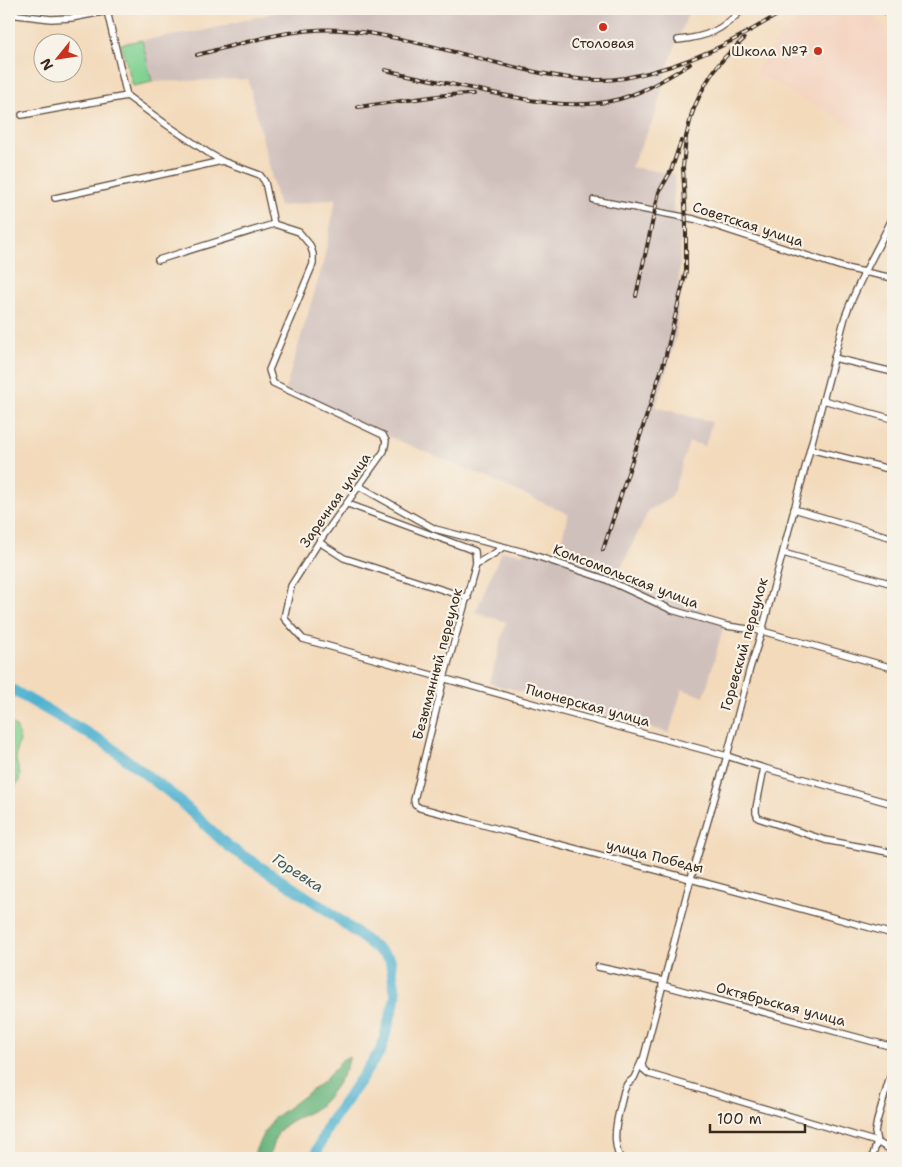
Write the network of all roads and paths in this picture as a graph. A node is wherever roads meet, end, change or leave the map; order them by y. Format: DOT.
graph roads {
  1 [pos="119,9"];
  2 [pos="743,9"];
  3 [pos="886,9"];
  4 [pos="107,11"];
  5 [pos="9,14"];
  6 [pos="893,15"];
  7 [pos="678,40"];
  8 [pos="127,96"];
  9 [pos="22,115"];
  10 [pos="222,161"];
  11 [pos="55,198"];
  12 [pos="594,200"];
  13 [pos="893,217"];
  14 [pos="274,224"];
  15 [pos="158,260"];
  16 [pos="866,272"];
  17 [pos="893,278"];
  18 [pos="834,358"];
  19 [pos="893,372"];
  20 [pos="823,400"];
  21 [pos="893,419"];
  22 [pos="810,449"];
  23 [pos="893,470"];
  24 [pos="359,486"];
  25 [pos="348,504"];
  26 [pos="794,509"];
  27 [pos="893,538"];
  28 [pos="319,542"];
  29 [pos="502,547"];
  30 [pos="783,553"];
  31 [pos="476,564"];
  32 [pos="893,584"];
  33 [pos="468,598"];
  34 [pos="284,618"];
  35 [pos="762,631"];
  36 [pos="893,668"];
  37 [pos="444,678"];
  38 [pos="727,756"];
  39 [pos="764,768"];
  40 [pos="414,800"];
  41 [pos="893,804"];
  42 [pos="893,852"];
  43 [pos="691,878"];
  44 [pos="893,934"];
  45 [pos="598,968"];
  46 [pos="662,983"];
  47 [pos="893,1047"];
  48 [pos="643,1059"];
  49 [pos="893,1067"];
  50 [pos="877,1142"];
  51 [pos="893,1151"];
  52 [pos="620,1158"];
  53 [pos="872,1158"];
  1 -- 4 [label="street"];
  2 -- 7 [label="street"];
  3 -- 6 [label="main road"];
  4 -- 5 [label="street"];
  4 -- 8 [label="street"];
  8 -- 9 [label="street"];
  8 -- 10 [label="street"];
  10 -- 11 [label="street"];
  10 -- 14 [label="street"];
  12 -- 16 [label="street, Советская улица"];
  13 -- 16 [label="street, Горевский переулок"];
  14 -- 15 [label="street"];
  14 -- 24 [label="street, Заречная улица"];
  16 -- 17 [label="street, Советская улица"];
  16 -- 18 [label="street, Горевский переулок"];
  18 -- 19 [label="street"];
  18 -- 20 [label="street, Горевский переулок"];
  20 -- 21 [label="street"];
  20 -- 22 [label="street, Горевский переулок"];
  22 -- 23 [label="street"];
  22 -- 26 [label="street, Горевский переулок"];
  24 -- 25 [label="street, Заречная улица"];
  24 -- 29 [label="street, Комсомольская улица"];
  25 -- 28 [label="street, Заречная улица"];
  25 -- 31 [label="street"];
  26 -- 27 [label="street"];
  26 -- 30 [label="street, Горевский переулок"];
  28 -- 33 [label="street"];
  28 -- 34 [label="street, Заречная улица"];
  29 -- 31 [label="street"];
  29 -- 35 [label="street, Комсомольская улица"];
  30 -- 32 [label="street"];
  30 -- 35 [label="street, Горевский переулок"];
  31 -- 33 [label="street, Безымянный переулок"];
  33 -- 37 [label="street, Безымянный переулок"];
  34 -- 37 [label="street, Пионерская улица"];
  35 -- 36 [label="street, Комсомольская улица"];
  35 -- 38 [label="street, Горевский переулок"];
  37 -- 38 [label="street, Пионерская улица"];
  37 -- 40 [label="street, Безымянный переулок"];
  38 -- 39 [label="street, Пионерская улица"];
  38 -- 43 [label="street, Горевский переулок"];
  39 -- 41 [label="street, Пионерская улица"];
  39 -- 42 [label="street"];
  40 -- 43 [label="street, улица Победы"];
  43 -- 44 [label="street, улица Победы"];
  43 -- 46 [label="street, Горевский переулок"];
  45 -- 46 [label="street, Октябрьская улица"];
  46 -- 47 [label="street, Октябрьская улица"];
  46 -- 48 [label="street, Горевский переулок"];
  48 -- 50 [label="street"];
  48 -- 52 [label="street, Горевский переулок"];
  49 -- 50 [label="street"];
  50 -- 51 [label="street"];
  50 -- 53 [label="street"];
}
